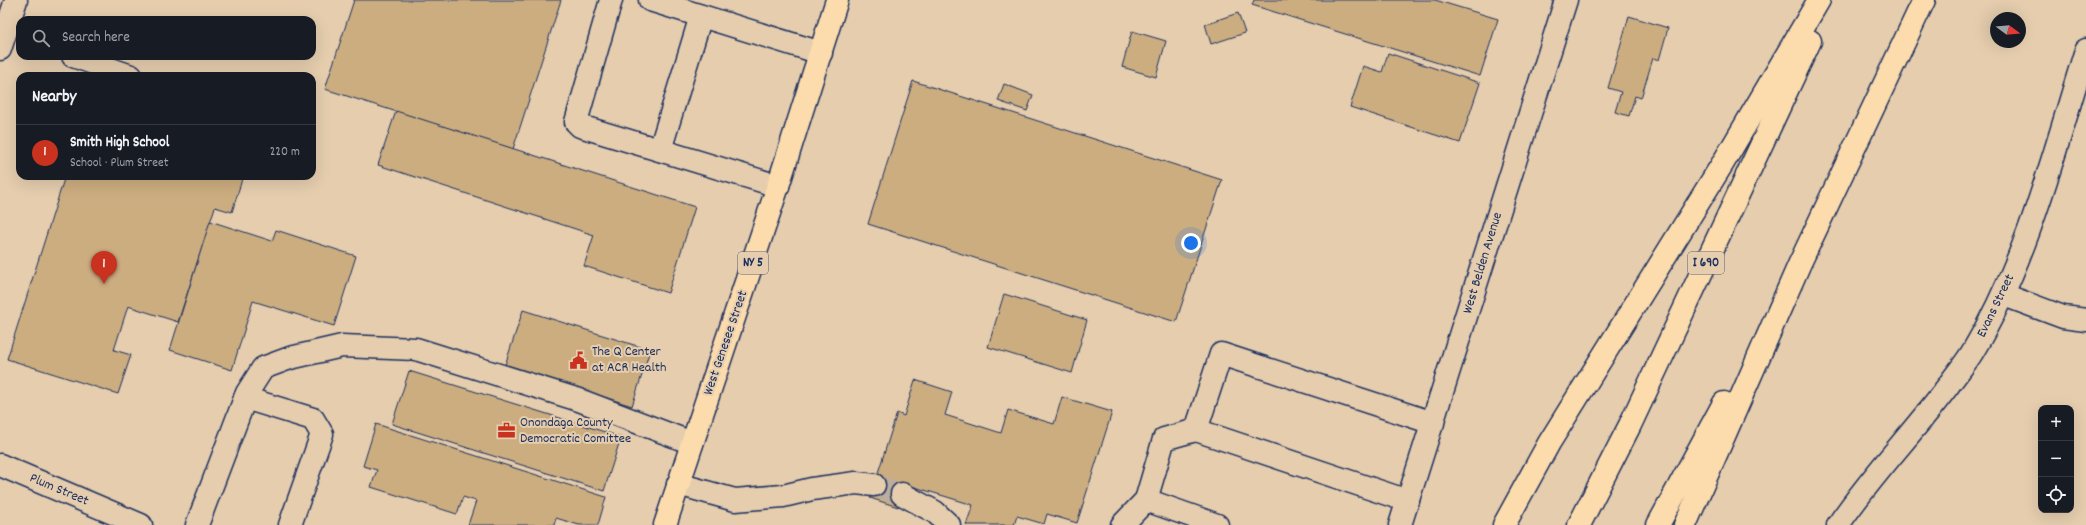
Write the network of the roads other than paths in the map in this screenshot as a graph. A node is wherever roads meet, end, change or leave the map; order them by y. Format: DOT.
graph roads {
  1 [pos="16,0"];
  2 [pos="611,0"];
  3 [pos="650,0"];
  4 [pos="837,0"];
  5 [pos="1566,0"];
  6 [pos="1819,0"];
  7 [pos="1829,0"];
  8 [pos="1924,0"];
  9 [pos="701,16"];
  10 [pos="8,40"];
  11 [pos="2086,50"];
  12 [pos="821,53"];
  13 [pos="84,60"];
  14 [pos="119,72"];
  15 [pos="660,150"];
  16 [pos="778,186"];
  17 [pos="1799,265"];
  18 [pos="2004,295"];
  19 [pos="2086,320"];
  20 [pos="245,398"];
  21 [pos="1433,423"];
  22 [pos="1196,430"];
  23 [pos="692,443"];
  24 [pos="0,464"];
  25 [pos="678,484"];
  26 [pos="874,485"];
  27 [pos="902,494"];
  28 [pos="1146,500"];
  29 [pos="1408,500"];
  30 [pos="141,525"];
  31 [pos="197,525"];
  32 [pos="290,525"];
  33 [pos="665,525"];
  34 [pos="948,525"];
  35 [pos="1122,525"];
  36 [pos="1217,525"];
  37 [pos="1400,525"];
  38 [pos="1504,525"];
  39 [pos="1579,525"];
  40 [pos="1658,525"];
  41 [pos="1685,525"];
  42 [pos="1838,525"];
  1 -- 10 [label="street"];
  2 -- 15 [label="street"];
  3 -- 9 [label="street"];
  4 -- 12 [label="main road, West Genesee Street / NY 5"];
  5 -- 21 [label="street, West Belden Avenue"];
  6 -- 38 [label="main road"];
  7 -- 39 [label="main road, I 690"];
  8 -- 17 [label="main road"];
  9 -- 12 [label="street"];
  9 -- 15 [label="street"];
  11 -- 18 [label="street, Evans Street"];
  12 -- 16 [label="main road, West Genesee Street / NY 5"];
  13 -- 14 [label="street"];
  15 -- 16 [label="street"];
  16 -- 23 [label="main road, West Genesee Street / NY 5"];
  17 -- 40 [label="main road"];
  17 -- 41 [label="main road"];
  18 -- 19 [label="street"];
  18 -- 42 [label="street, Evans Street"];
  20 -- 23 [label="street"];
  20 -- 31 [label="street"];
  20 -- 32 [label="street"];
  21 -- 22 [label="street"];
  21 -- 29 [label="street, West Belden Avenue"];
  22 -- 28 [label="street"];
  22 -- 29 [label="street"];
  23 -- 25 [label="main road, West Genesee Street / NY 5"];
  24 -- 30 [label="street, Plum Street"];
  25 -- 26 [label="street"];
  25 -- 33 [label="main road, West Genesee Street / NY 5"];
  27 -- 34 [label="street"];
  28 -- 35 [label="street"];
  28 -- 36 [label="street"];
  29 -- 37 [label="street, West Belden Avenue"];
}
